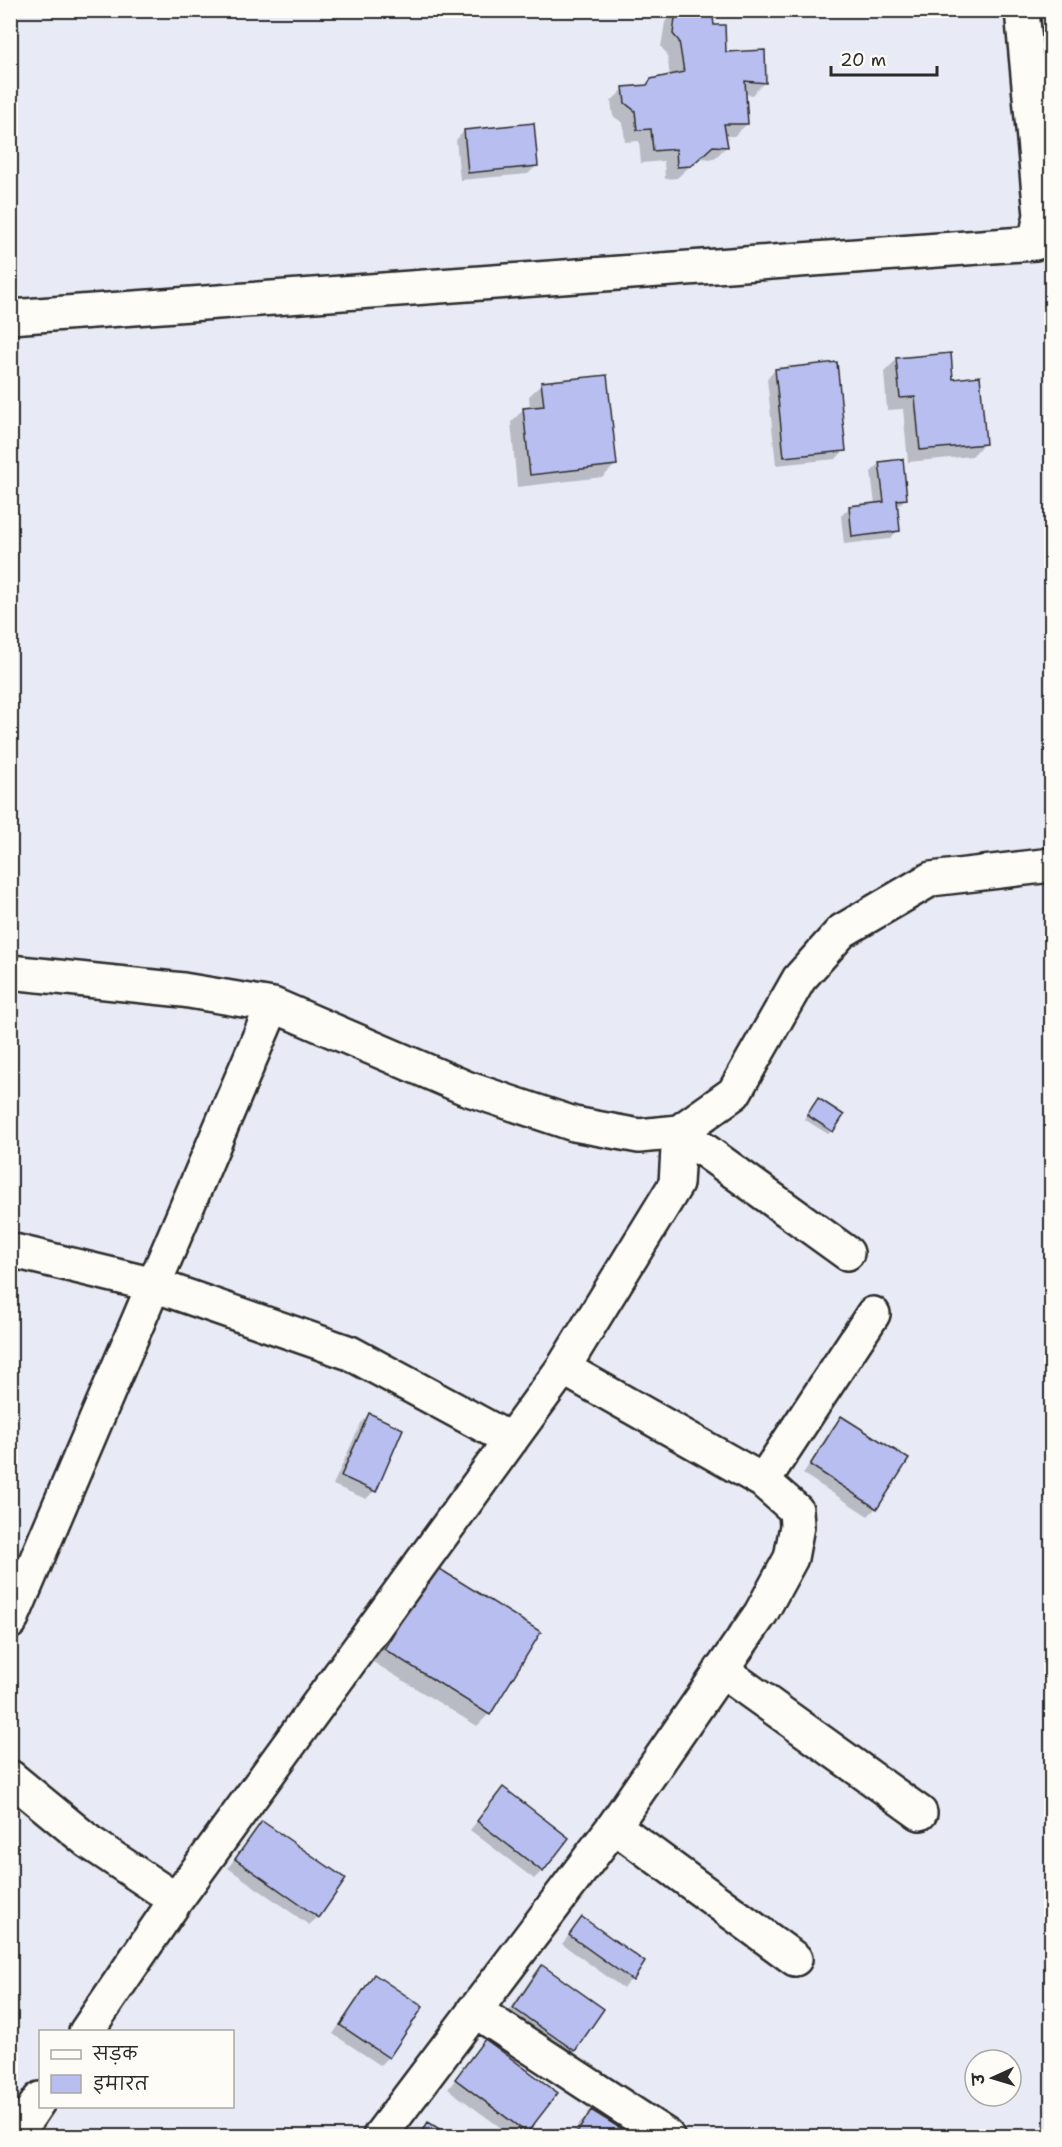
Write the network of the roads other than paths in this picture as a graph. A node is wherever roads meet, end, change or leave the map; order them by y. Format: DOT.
graph roads {
  1 [pos="1022,10"];
  2 [pos="10,317"];
  3 [pos="1052,865"];
  4 [pos="10,972"];
  5 [pos="273,1005"];
  6 [pos="679,1132"];
  7 [pos="10,1250"];
  8 [pos="847,1253"];
  9 [pos="154,1285"];
  10 [pos="873,1314"];
  11 [pos="563,1368"];
  12 [pos="511,1440"];
  13 [pos="763,1481"];
  14 [pos="10,1622"];
  15 [pos="721,1670"];
  16 [pos="10,1777"];
  17 [pos="920,1813"];
  18 [pos="614,1826"];
  19 [pos="176,1900"];
  20 [pos="795,1959"];
  21 [pos="474,2010"];
  22 [pos="87,2030"];
  23 [pos="39,2100"];
  24 [pos="15,2136"];
  25 [pos="380,2136"];
  26 [pos="667,2136"];
  1 -- 2 [label="street"];
  3 -- 6 [label="street"];
  4 -- 5 [label="street"];
  5 -- 6 [label="street"];
  5 -- 9 [label="street"];
  6 -- 8 [label="street"];
  6 -- 11 [label="street"];
  7 -- 9 [label="street"];
  9 -- 12 [label="street"];
  9 -- 14 [label="street"];
  10 -- 13 [label="street"];
  11 -- 12 [label="street"];
  11 -- 13 [label="street"];
  12 -- 19 [label="street"];
  13 -- 15 [label="street"];
  15 -- 17 [label="street"];
  15 -- 18 [label="street"];
  16 -- 19 [label="street"];
  18 -- 20 [label="street"];
  18 -- 21 [label="street"];
  19 -- 22 [label="street"];
  21 -- 25 [label="street"];
  21 -- 26 [label="street"];
  23 -- 24 [label="street"];
}
